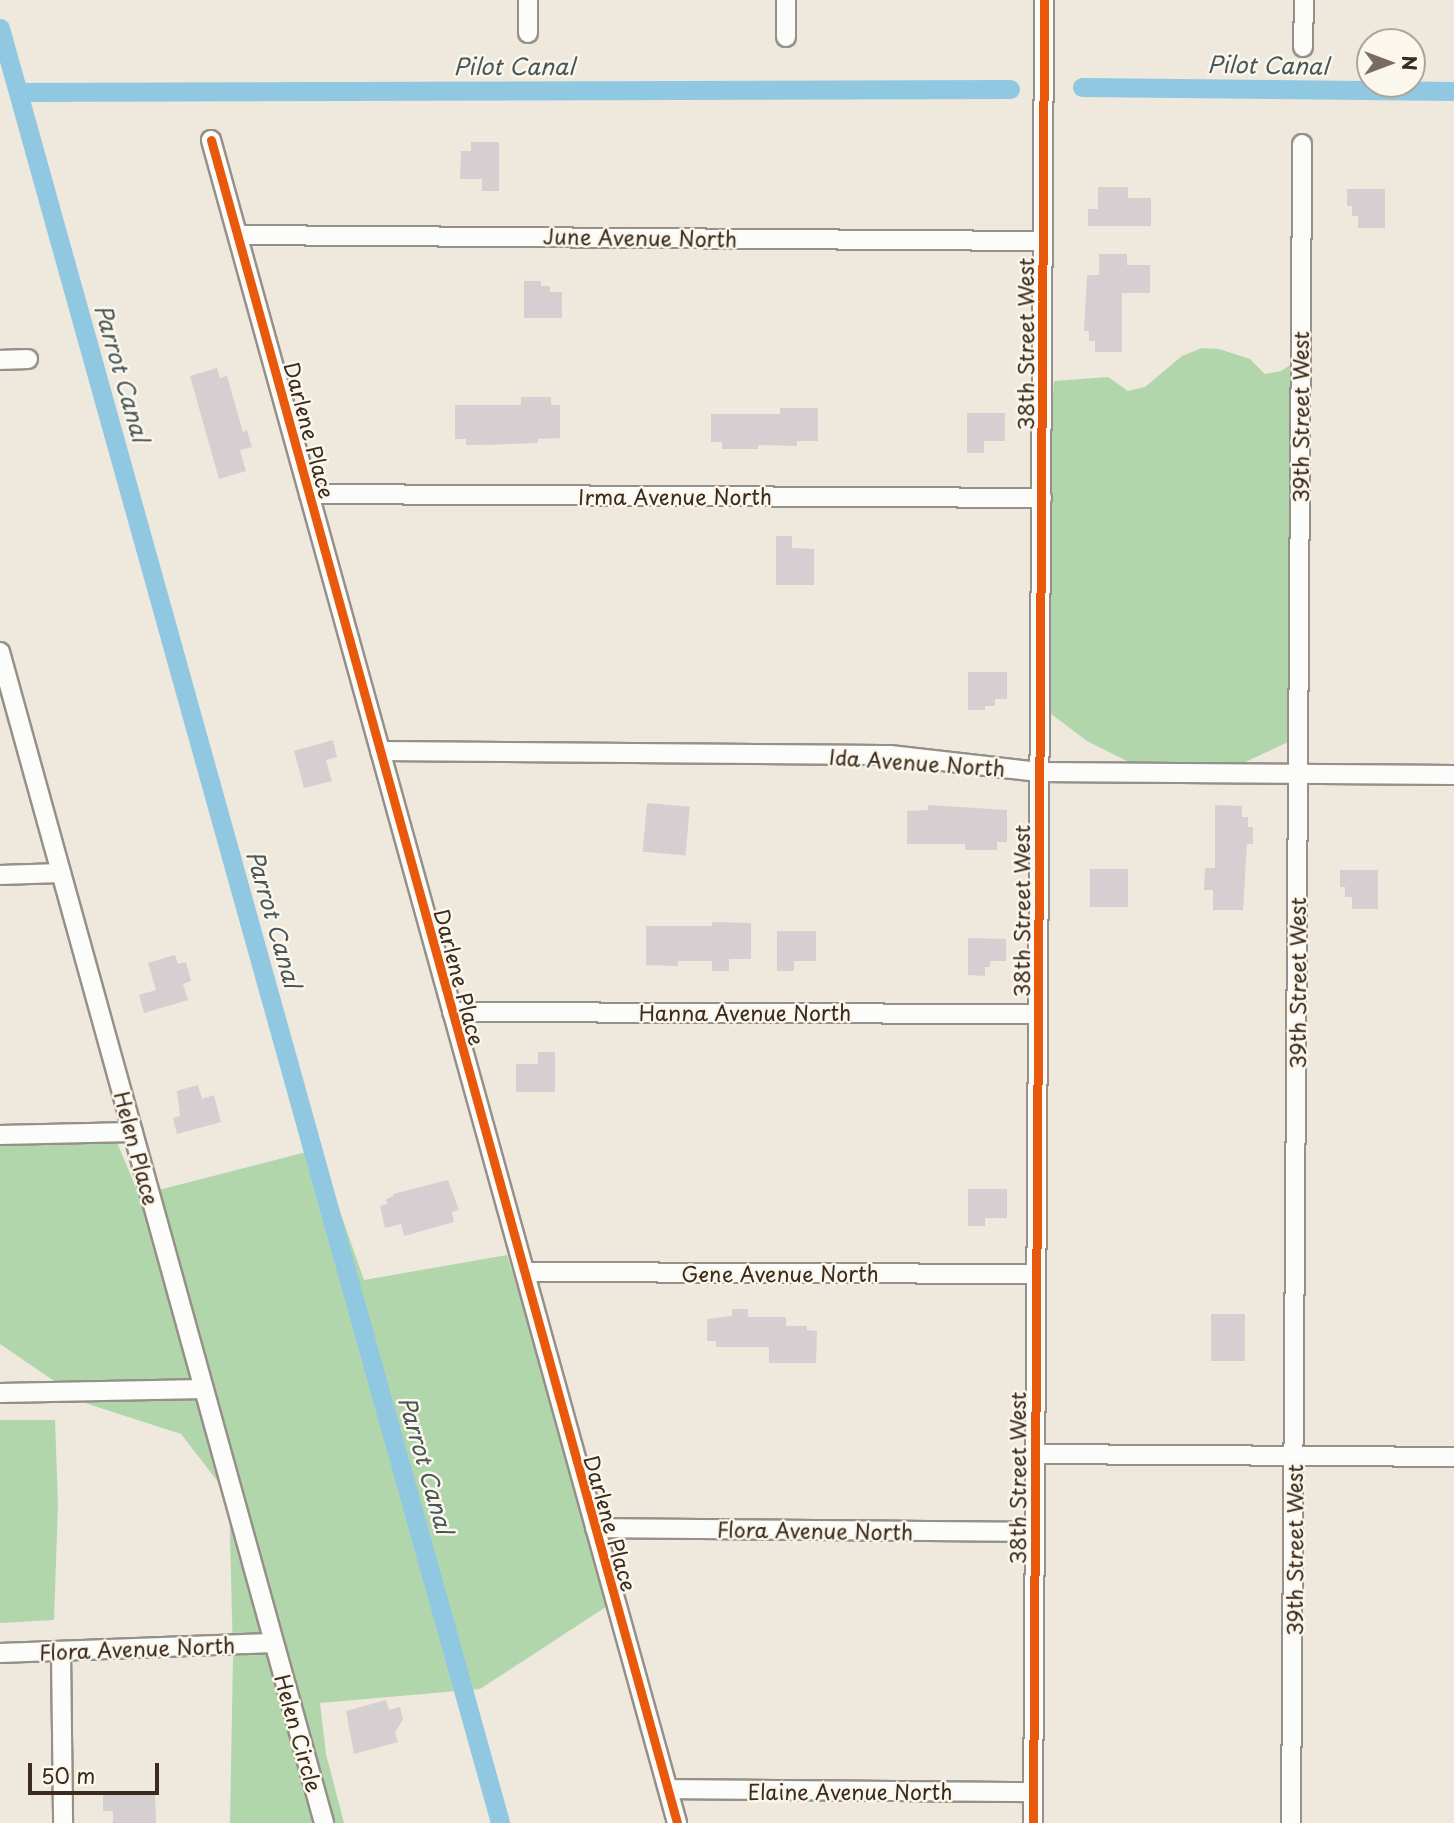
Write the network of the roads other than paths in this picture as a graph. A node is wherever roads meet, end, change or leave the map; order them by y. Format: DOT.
graph roads {
  1 [pos="528,0"];
  2 [pos="786,0"];
  3 [pos="1044,0"];
  4 [pos="1304,0"];
  5 [pos="528,33"];
  6 [pos="786,37"];
  7 [pos="1303,47"];
  8 [pos="211,139"];
  9 [pos="1302,144"];
  10 [pos="238,235"];
  11 [pos="1042,241"];
  12 [pos="27,359"];
  13 [pos="0,360"];
  14 [pos="309,494"];
  15 [pos="1042,498"];
  16 [pos="0,652"];
  17 [pos="380,751"];
  18 [pos="1039,772"];
  19 [pos="1297,773"];
  20 [pos="1454,775"];
  21 [pos="61,873"];
  22 [pos="0,874"];
  23 [pos="452,1012"];
  24 [pos="1038,1014"];
  25 [pos="132,1132"];
  26 [pos="0,1135"];
  27 [pos="525,1272"];
  28 [pos="1035,1274"];
  29 [pos="204,1389"];
  30 [pos="0,1393"];
  31 [pos="1034,1454"];
  32 [pos="1294,1457"];
  33 [pos="1454,1457"];
  34 [pos="595,1528"];
  35 [pos="1034,1532"];
  36 [pos="273,1643"];
  37 [pos="61,1651"];
  38 [pos="0,1653"];
  39 [pos="668,1789"];
  40 [pos="1033,1792"];
  41 [pos="63,1823"];
  42 [pos="324,1823"];
  43 [pos="677,1823"];
  44 [pos="1033,1823"];
  45 [pos="1291,1823"];
  1 -- 5 [label="street"];
  2 -- 6 [label="street"];
  3 -- 11 [label="street, 38th Street West"];
  4 -- 7 [label="street"];
  8 -- 10 [label="street, Darlene Place"];
  9 -- 19 [label="street, 39th Street West"];
  10 -- 11 [label="street, June Avenue North"];
  10 -- 14 [label="street, Darlene Place"];
  11 -- 15 [label="street, 38th Street West"];
  12 -- 13 [label="street"];
  14 -- 15 [label="street, Irma Avenue North"];
  14 -- 17 [label="street, Darlene Place"];
  15 -- 18 [label="street, 38th Street West"];
  16 -- 21 [label="street, Helen Place"];
  17 -- 18 [label="street, Ida Avenue North"];
  17 -- 23 [label="street, Darlene Place"];
  18 -- 19 [label="street, Ida Avenue North"];
  18 -- 24 [label="street, 38th Street West"];
  19 -- 20 [label="street, Ida Avenue North"];
  19 -- 32 [label="street, 39th Street West"];
  21 -- 22 [label="street"];
  21 -- 25 [label="street, Helen Place"];
  23 -- 24 [label="street, Hanna Avenue North"];
  23 -- 27 [label="street, Darlene Place"];
  24 -- 28 [label="street, 38th Street West"];
  25 -- 26 [label="street"];
  25 -- 29 [label="street, Helen Place"];
  27 -- 28 [label="street, Gene Avenue North"];
  27 -- 34 [label="street, Darlene Place"];
  28 -- 31 [label="street, 38th Street West"];
  29 -- 30 [label="street"];
  29 -- 36 [label="street, Helen Place"];
  31 -- 32 [label="street"];
  31 -- 35 [label="street, 38th Street West"];
  32 -- 33 [label="street"];
  32 -- 45 [label="street, 39th Street West"];
  34 -- 35 [label="street, Flora Avenue North"];
  34 -- 39 [label="street, Darlene Place"];
  35 -- 40 [label="street, 38th Street West"];
  36 -- 37 [label="street, Flora Avenue North"];
  36 -- 42 [label="street, Helen Circle"];
  37 -- 38 [label="street, Flora Avenue North"];
  37 -- 41 [label="street"];
  39 -- 40 [label="street, Elaine Avenue North"];
  39 -- 43 [label="street, Darlene Place"];
  40 -- 44 [label="street, 38th Street West"];
}
